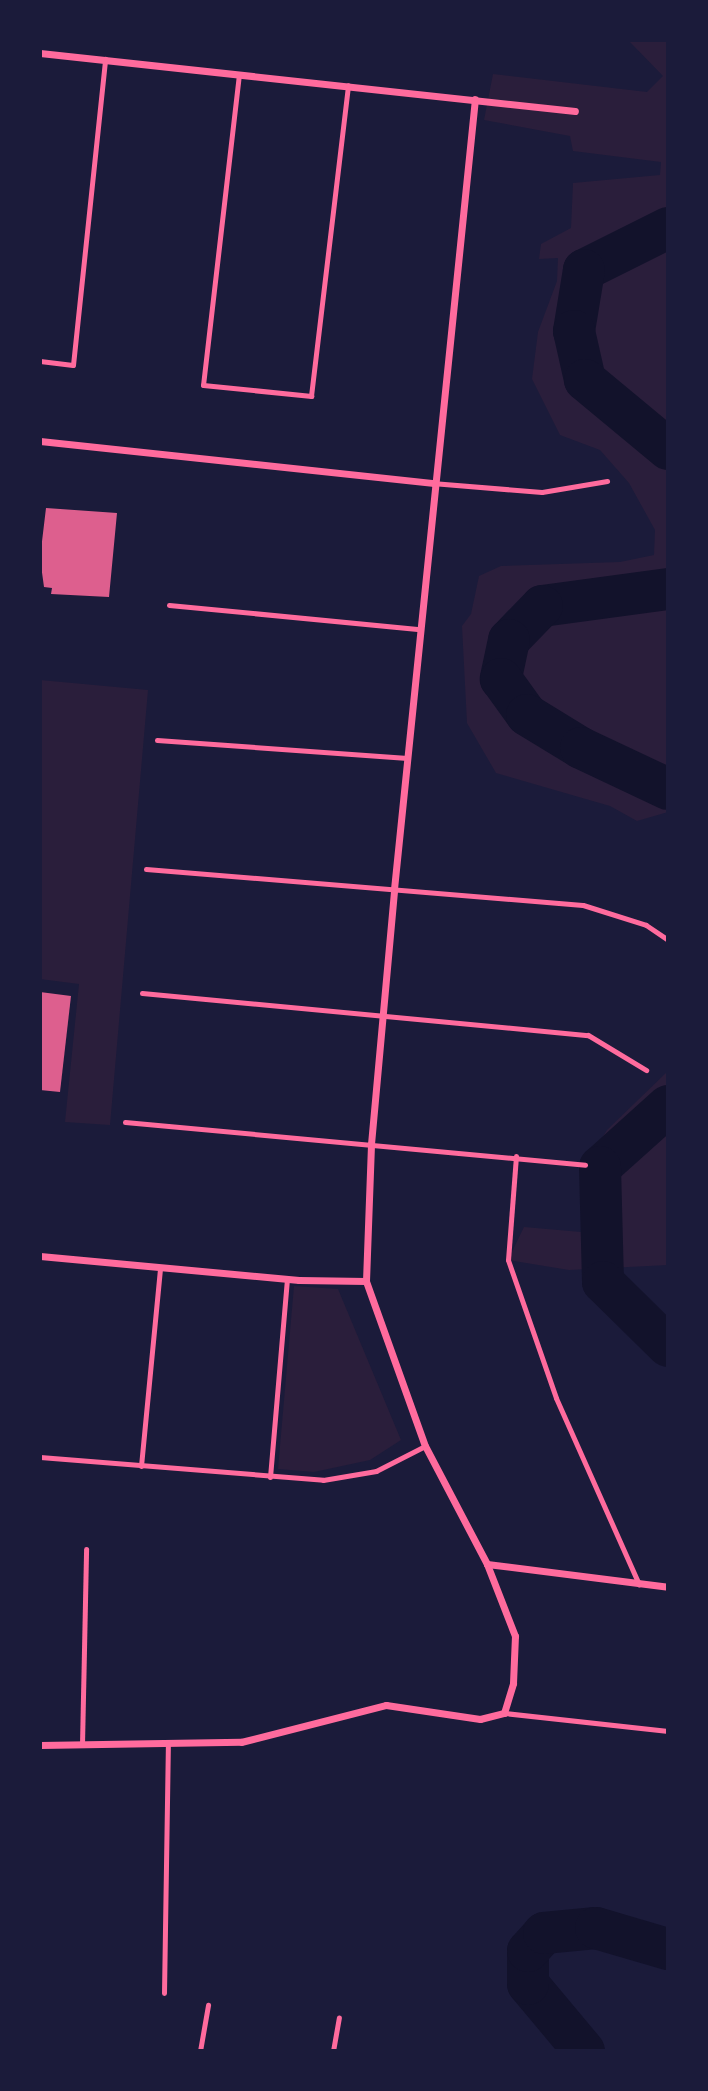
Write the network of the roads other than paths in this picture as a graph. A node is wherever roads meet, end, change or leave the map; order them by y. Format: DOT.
graph roads {
  1 [pos="40,53"];
  2 [pos="105,59"];
  3 [pos="239,74"];
  4 [pos="348,85"];
  5 [pos="475,99"];
  6 [pos="575,111"];
  7 [pos="40,361"];
  8 [pos="40,441"];
  9 [pos="607,481"];
  10 [pos="432,483"];
  11 [pos="169,605"];
  12 [pos="420,629"];
  13 [pos="158,740"];
  14 [pos="407,758"];
  15 [pos="146,869"];
  16 [pos="394,889"];
  17 [pos="668,940"];
  18 [pos="142,993"];
  19 [pos="384,1013"];
  20 [pos="646,1070"];
  21 [pos="125,1122"];
  22 [pos="371,1144"];
  23 [pos="516,1156"];
  24 [pos="585,1165"];
  25 [pos="40,1256"];
  26 [pos="160,1267"];
  27 [pos="287,1279"];
  28 [pos="366,1281"];
  29 [pos="425,1446"];
  30 [pos="40,1457"];
  31 [pos="141,1466"];
  32 [pos="270,1477"];
  33 [pos="86,1549"];
  34 [pos="487,1564"];
  35 [pos="639,1584"];
  36 [pos="668,1587"];
  37 [pos="504,1713"];
  38 [pos="668,1731"];
  39 [pos="168,1743"];
  40 [pos="40,1745"];
  41 [pos="82,1745"];
  42 [pos="164,1993"];
  43 [pos="208,2004"];
  44 [pos="339,2018"];
  45 [pos="200,2051"];
  46 [pos="333,2051"];
  1 -- 2 [label="street"];
  2 -- 3 [label="street"];
  2 -- 7 [label="lane"];
  3 -- 4 [label="street"];
  3 -- 4 [label="lane"];
  4 -- 5 [label="street"];
  5 -- 6 [label="street"];
  5 -- 10 [label="street"];
  8 -- 10 [label="street"];
  9 -- 10 [label="lane"];
  10 -- 12 [label="street"];
  11 -- 12 [label="lane"];
  12 -- 14 [label="street"];
  13 -- 14 [label="lane"];
  14 -- 16 [label="street"];
  15 -- 16 [label="lane"];
  16 -- 17 [label="lane"];
  16 -- 19 [label="street"];
  18 -- 19 [label="lane"];
  19 -- 20 [label="lane"];
  19 -- 22 [label="street"];
  21 -- 22 [label="lane"];
  22 -- 23 [label="lane"];
  22 -- 28 [label="street"];
  23 -- 24 [label="lane"];
  23 -- 35 [label="lane"];
  25 -- 26 [label="street"];
  26 -- 27 [label="street"];
  26 -- 31 [label="lane"];
  27 -- 28 [label="street"];
  27 -- 32 [label="lane"];
  28 -- 29 [label="street"];
  29 -- 32 [label="lane"];
  29 -- 34 [label="street"];
  30 -- 31 [label="lane"];
  31 -- 32 [label="lane"];
  33 -- 41 [label="lane"];
  34 -- 35 [label="street"];
  34 -- 37 [label="street"];
  35 -- 36 [label="street"];
  37 -- 38 [label="lane"];
  37 -- 39 [label="street"];
  39 -- 41 [label="street"];
  39 -- 42 [label="lane"];
  40 -- 41 [label="street"];
  43 -- 45 [label="lane"];
  44 -- 46 [label="lane"];
}
